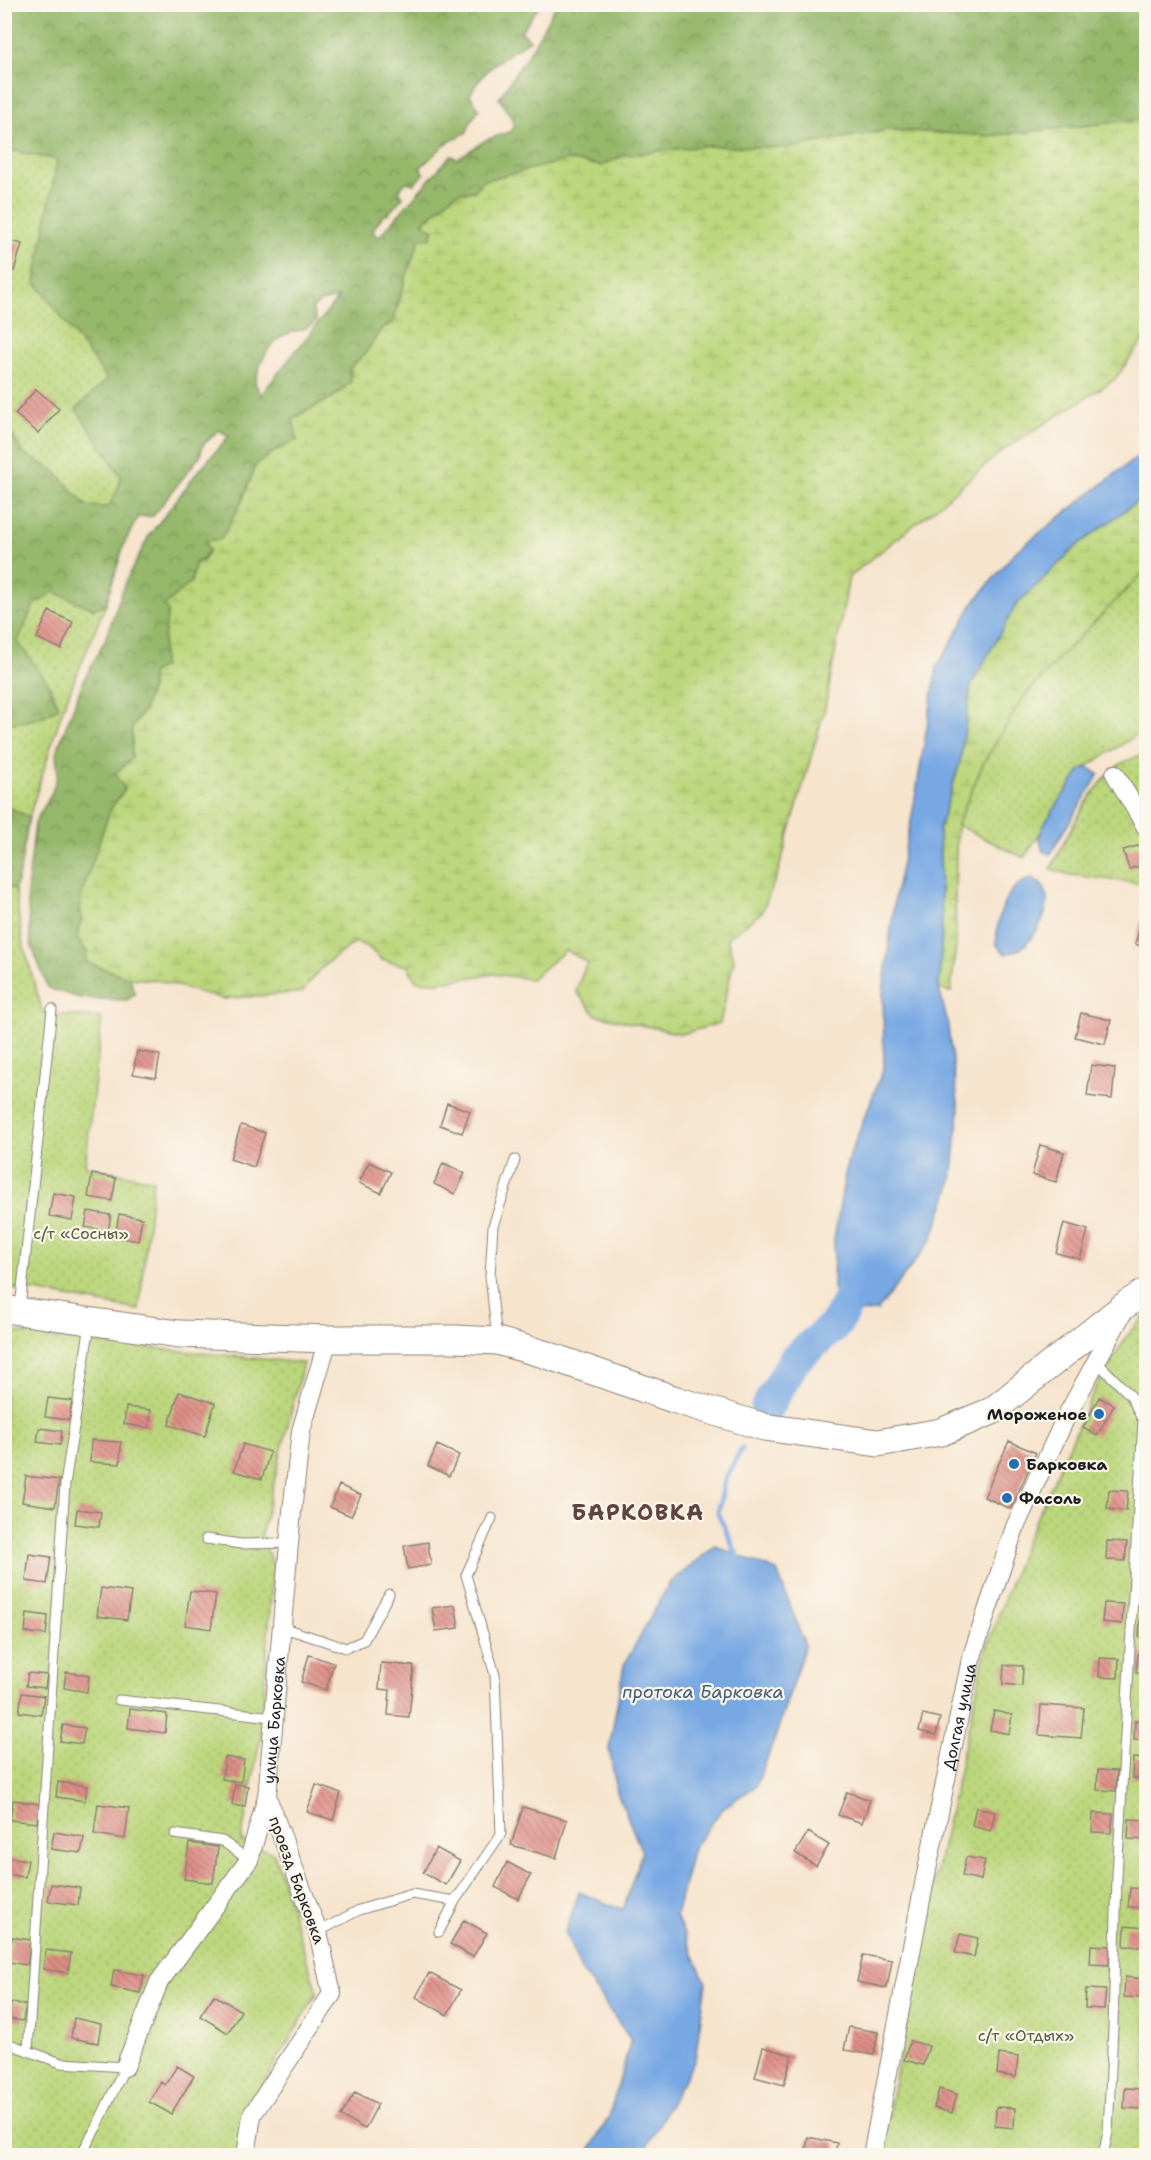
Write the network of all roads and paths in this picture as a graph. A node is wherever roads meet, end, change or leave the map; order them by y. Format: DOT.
graph roads {
  1 [pos="1115,774"];
  2 [pos="1146,827"];
  3 [pos="52,1009"];
  4 [pos="515,1160"];
  5 [pos="1137,1297"];
  6 [pos="12,1310"];
  7 [pos="91,1322"];
  8 [pos="328,1339"];
  9 [pos="497,1341"];
  10 [pos="1096,1361"];
  11 [pos="492,1518"];
  12 [pos="206,1539"];
  13 [pos="289,1544"];
  14 [pos="389,1594"];
  15 [pos="281,1627"];
  16 [pos="119,1700"];
  17 [pos="273,1718"];
  18 [pos="267,1797"];
  19 [pos="175,1834"];
  20 [pos="249,1860"];
  21 [pos="455,1900"];
  22 [pos="318,1932"];
  23 [pos="439,1932"];
  24 [pos="4,2042"];
  25 [pos="28,2051"];
  26 [pos="125,2067"];
  27 [pos="80,2156"];
  28 [pos="246,2156"];
  29 [pos="872,2156"];
  30 [pos="1103,2156"];
  1 -- 2 [label="street"];
  3 -- 6 [label="lane"];
  4 -- 9 [label="lane"];
  5 -- 9 [label="main road"];
  5 -- 10 [label="street, Долгая улица"];
  6 -- 7 [label="main road"];
  7 -- 8 [label="main road"];
  7 -- 25 [label="lane"];
  8 -- 9 [label="main road"];
  8 -- 13 [label="street, улица Барковка"];
  10 -- 29 [label="street, Долгая улица"];
  10 -- 30 [label="lane"];
  11 -- 21 [label="lane"];
  12 -- 13 [label="lane"];
  13 -- 15 [label="street, улица Барковка"];
  14 -- 15 [label="lane"];
  15 -- 17 [label="street, улица Барковка"];
  16 -- 17 [label="lane"];
  17 -- 18 [label="street, улица Барковка"];
  18 -- 20 [label="street, улица Барковка"];
  18 -- 22 [label="street, проезд Барковка"];
  19 -- 20 [label="lane"];
  20 -- 26 [label="street, улица Барковка"];
  21 -- 22 [label="lane"];
  21 -- 23 [label="lane"];
  22 -- 28 [label="street, проезд Барковка"];
  24 -- 25 [label="lane"];
  25 -- 26 [label="lane"];
  26 -- 27 [label="lane"];
}
